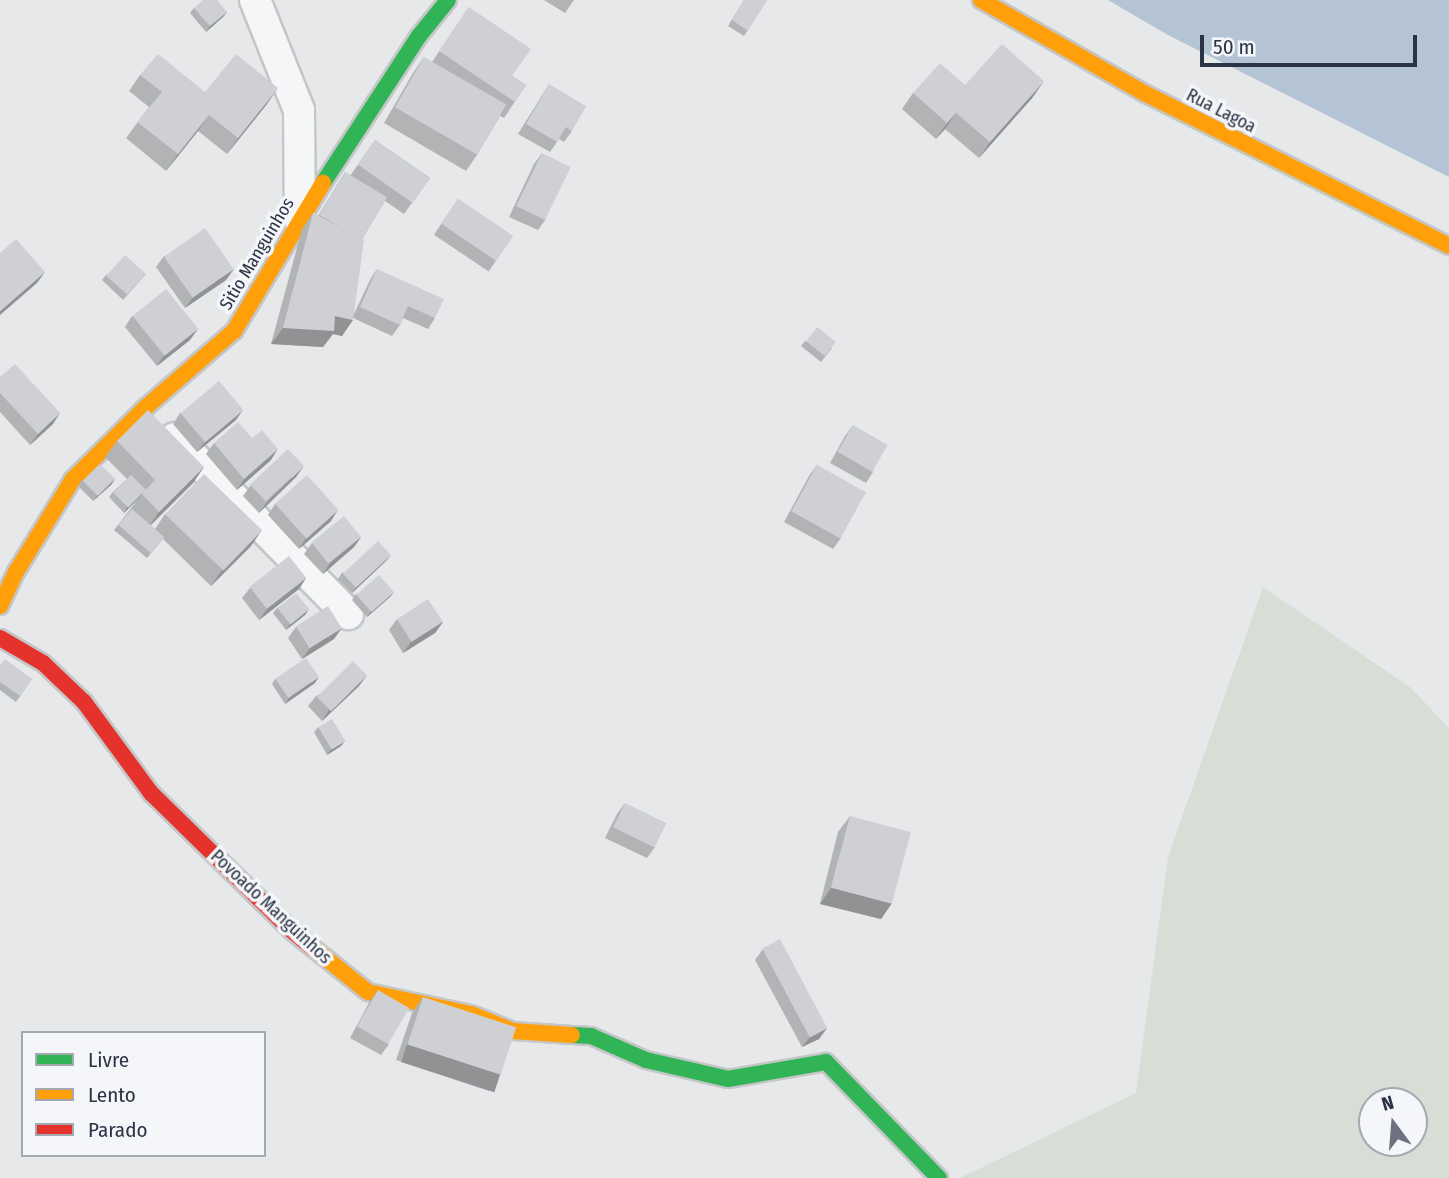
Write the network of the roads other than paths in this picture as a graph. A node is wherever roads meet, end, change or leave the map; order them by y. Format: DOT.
graph roads {
  1 [pos="255,0"];
  2 [pos="448,0"];
  3 [pos="981,0"];
  4 [pos="300,220"];
  5 [pos="1449,246"];
  6 [pos="145,408"];
  7 [pos="0,606"];
  8 [pos="348,614"];
  9 [pos="0,638"];
  10 [pos="939,1178"];
  1 -- 4 [label="street"];
  2 -- 4 [label="street, Sitio Manguinhos"];
  3 -- 5 [label="street, Rua Lagoa"];
  4 -- 6 [label="street, Sitio Manguinhos"];
  6 -- 7 [label="street, Sitio Manguinhos"];
  6 -- 8 [label="street"];
  9 -- 10 [label="street, Povoado Manguinhos"];
}
